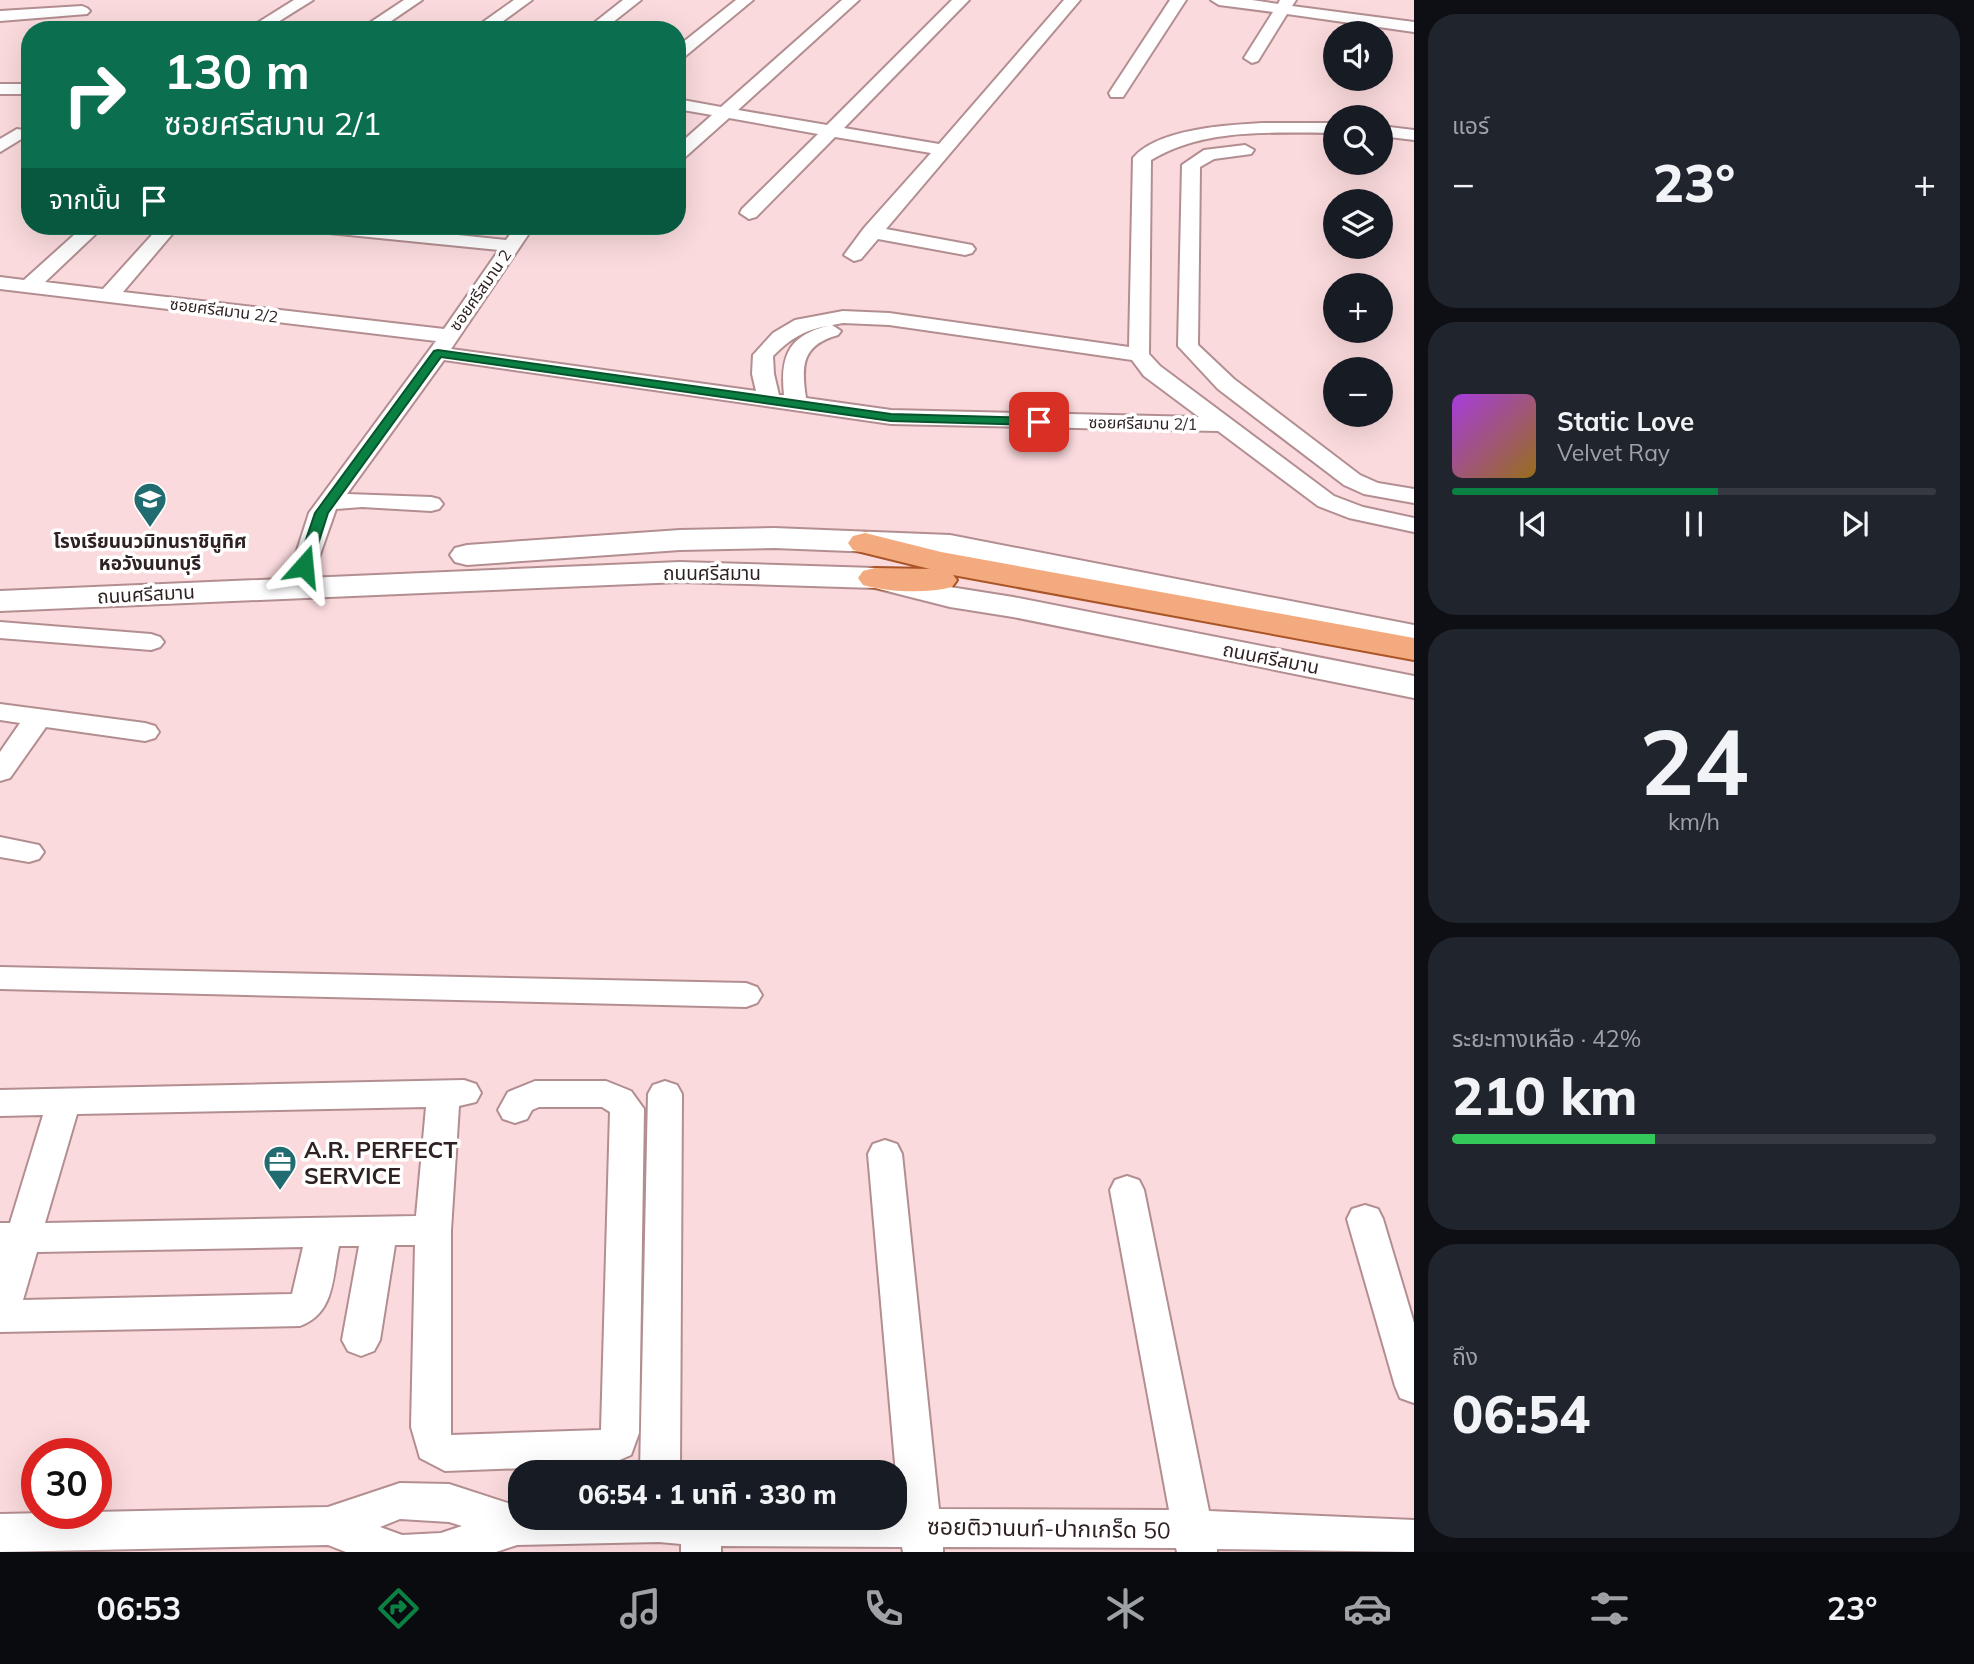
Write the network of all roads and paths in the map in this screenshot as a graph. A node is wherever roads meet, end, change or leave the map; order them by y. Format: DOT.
graph roads {
  1 [pos="305,0"];
  2 [pos="414,0"];
  3 [pos="524,0"];
  4 [pos="633,0"];
  5 [pos="745,0"];
  6 [pos="851,0"];
  7 [pos="961,0"];
  8 [pos="1072,0"];
  9 [pos="1178,0"];
  10 [pos="1219,0"];
  11 [pos="1285,4"];
  12 [pos="82,6"];
  13 [pos="0,16"];
  14 [pos="269,21"];
  15 [pos="380,21"];
  16 [pos="493,21"];
  17 [pos="605,21"];
  18 [pos="1374,21"];
  19 [pos="1393,24"];
  20 [pos="1414,27"];
  21 [pos="686,48"];
  22 [pos="1252,58"];
  23 [pos="16,89"];
  24 [pos="1117,93"];
  25 [pos="6,106"];
  26 [pos="686,106"];
  27 [pos="724,113"];
  28 [pos="1323,128"];
  29 [pos="829,131"];
  30 [pos="1393,132"];
  31 [pos="17,134"];
  32 [pos="1414,135"];
  33 [pos="1323,146"];
  34 [pos="0,147"];
  35 [pos="686,147"];
  36 [pos="942,150"];
  37 [pos="1393,150"];
  38 [pos="1414,153"];
  39 [pos="749,213"];
  40 [pos="872,232"];
  41 [pos="85,235"];
  42 [pos="162,235"];
  43 [pos="409,235"];
  44 [pos="518,235"];
  45 [pos="511,246"];
  46 [pos="965,249"];
  47 [pos="854,255"];
  48 [pos="0,284"];
  49 [pos="28,287"];
  50 [pos="108,296"];
  51 [pos="917,328"];
  52 [pos="443,344"];
  53 [pos="1145,363"];
  54 [pos="769,399"];
  55 [pos="796,403"];
  56 [pos="1222,424"];
  57 [pos="1414,496"];
  58 [pos="329,502"];
  59 [pos="431,504"];
  60 [pos="1414,525"];
  61 [pos="865,543"];
  62 [pos="304,566"];
  63 [pos="874,578"];
  64 [pos="1,603"];
  65 [pos="1414,636"];
  66 [pos="151,642"];
  67 [pos="1370,649"];
  68 [pos="1414,649"];
  69 [pos="1414,666"];
  70 [pos="1414,687"];
  71 [pos="0,712"];
  72 [pos="38,718"];
  73 [pos="145,732"];
  74 [pos="0,772"];
  75 [pos="0,847"];
  76 [pos="29,852"];
  77 [pos="0,978"];
  78 [pos="746,995"];
  79 [pos="664,1094"];
  80 [pos="64,1101"];
  81 [pos="0,1102"];
  82 [pos="515,1110"];
  83 [pos="885,1154"];
  84 [pos="1127,1190"];
  85 [pos="1365,1219"];
  86 [pos="380,1230"];
  87 [pos="433,1230"];
  88 [pos="324,1232"];
  89 [pos="11,1238"];
  90 [pos="0,1315"];
  91 [pos="361,1340"];
  92 [pos="1414,1386"];
  93 [pos="660,1460"];
  94 [pos="508,1523"];
  95 [pos="328,1526"];
  96 [pos="508,1529"];
  97 [pos="681,1530"];
  98 [pos="0,1533"];
  99 [pos="701,1539"];
  100 [pos="923,1539"];
  101 [pos="1414,1539"];
  102 [pos="1195,1541"];
  103 [pos="396,1552"];
  104 [pos="407,1552"];
  1 -- 14 [label="street"];
  2 -- 15 [label="street"];
  3 -- 16 [label="street"];
  4 -- 17 [label="street"];
  5 -- 21 [label="street"];
  6 -- 27 [label="street"];
  7 -- 29 [label="street"];
  8 -- 36 [label="street"];
  9 -- 24 [label="street"];
  10 -- 11 [label="street"];
  11 -- 18 [label="street"];
  11 -- 22 [label="street"];
  12 -- 13 [label="street"];
  19 -- 20 [label="street"];
  23 -- 25 [label="street"];
  26 -- 27 [label="street"];
  27 -- 29 [label="street"];
  27 -- 35 [label="street"];
  28 -- 53 [label="street"];
  29 -- 36 [label="street"];
  29 -- 39 [label="street"];
  30 -- 32 [label="street"];
  31 -- 34 [label="street"];
  33 -- 57 [label="street"];
  36 -- 40 [label="street"];
  37 -- 38 [label="street"];
  40 -- 46 [label="street"];
  40 -- 47 [label="street"];
  41 -- 49 [label="street"];
  42 -- 50 [label="street"];
  43 -- 45 [label="street"];
  44 -- 45 [label="street, ซอยศรีสมาน 2"];
  45 -- 52 [label="street, ซอยศรีสมาน 2"];
  48 -- 49 [label="street, ซอยศรีสมาน 2/2"];
  49 -- 50 [label="street, ซอยศรีสมาน 2/2"];
  50 -- 52 [label="street, ซอยศรีสมาน 2/2"];
  51 -- 53 [label="street"];
  51 -- 54 [label="street"];
  51 -- 55 [label="street"];
  52 -- 54 [label="street, ซอยศรีสมาน 2/1"];
  52 -- 58 [label="street, ซอยศรีสมาน 2"];
  53 -- 56 [label="street"];
  54 -- 55 [label="street, ซอยศรีสมาน 2/1"];
  55 -- 56 [label="street, ซอยศรีสมาน 2/1"];
  56 -- 60 [label="street"];
  58 -- 59 [label="street"];
  58 -- 62 [label="street, ซอยศรีสมาน 2"];
  61 -- 62 [label="main road, ถนนศรีสมาน"];
  61 -- 65 [label="main road, ถนนศรีสมาน"];
  61 -- 67 [label="main road"];
  62 -- 64 [label="main road, ถนนศรีสมาน"];
  63 -- 64 [label="main road, ถนนศรีสมาน"];
  63 -- 67 [label="main road"];
  63 -- 70 [label="main road, ถนนศรีสมาน"];
  64 -- 66 [label="street"];
  67 -- 68 [label="main road"];
  67 -- 69 [label="main road"];
  71 -- 72 [label="street"];
  72 -- 73 [label="street"];
  72 -- 74 [label="street"];
  75 -- 76 [label="street"];
  77 -- 78 [label="street"];
  79 -- 93 [label="street"];
  80 -- 81 [label="street"];
  80 -- 87 [label="street"];
  80 -- 89 [label="street"];
  82 -- 87 [label="street"];
  83 -- 100 [label="street"];
  84 -- 102 [label="street"];
  85 -- 92 [label="street"];
  86 -- 87 [label="street"];
  86 -- 88 [label="street"];
  86 -- 91 [label="street"];
  88 -- 89 [label="street"];
  88 -- 90 [label="street"];
  89 -- 90 [label="street"];
  94 -- 95 [label="street"];
  95 -- 98 [label="street"];
  95 -- 103 [label="street"];
  96 -- 104 [label="street"];
  97 -- 99 [label="street, ซอยติวานนท์-ปากเกร็ด 50"];
  99 -- 100 [label="street, ซอยติวานนท์-ปากเกร็ด 50"];
  100 -- 102 [label="street, ซอยติวานนท์-ปากเกร็ด 50"];
  101 -- 102 [label="street, ซอยติวานนท์-ปากเกร็ด 50"];
}
